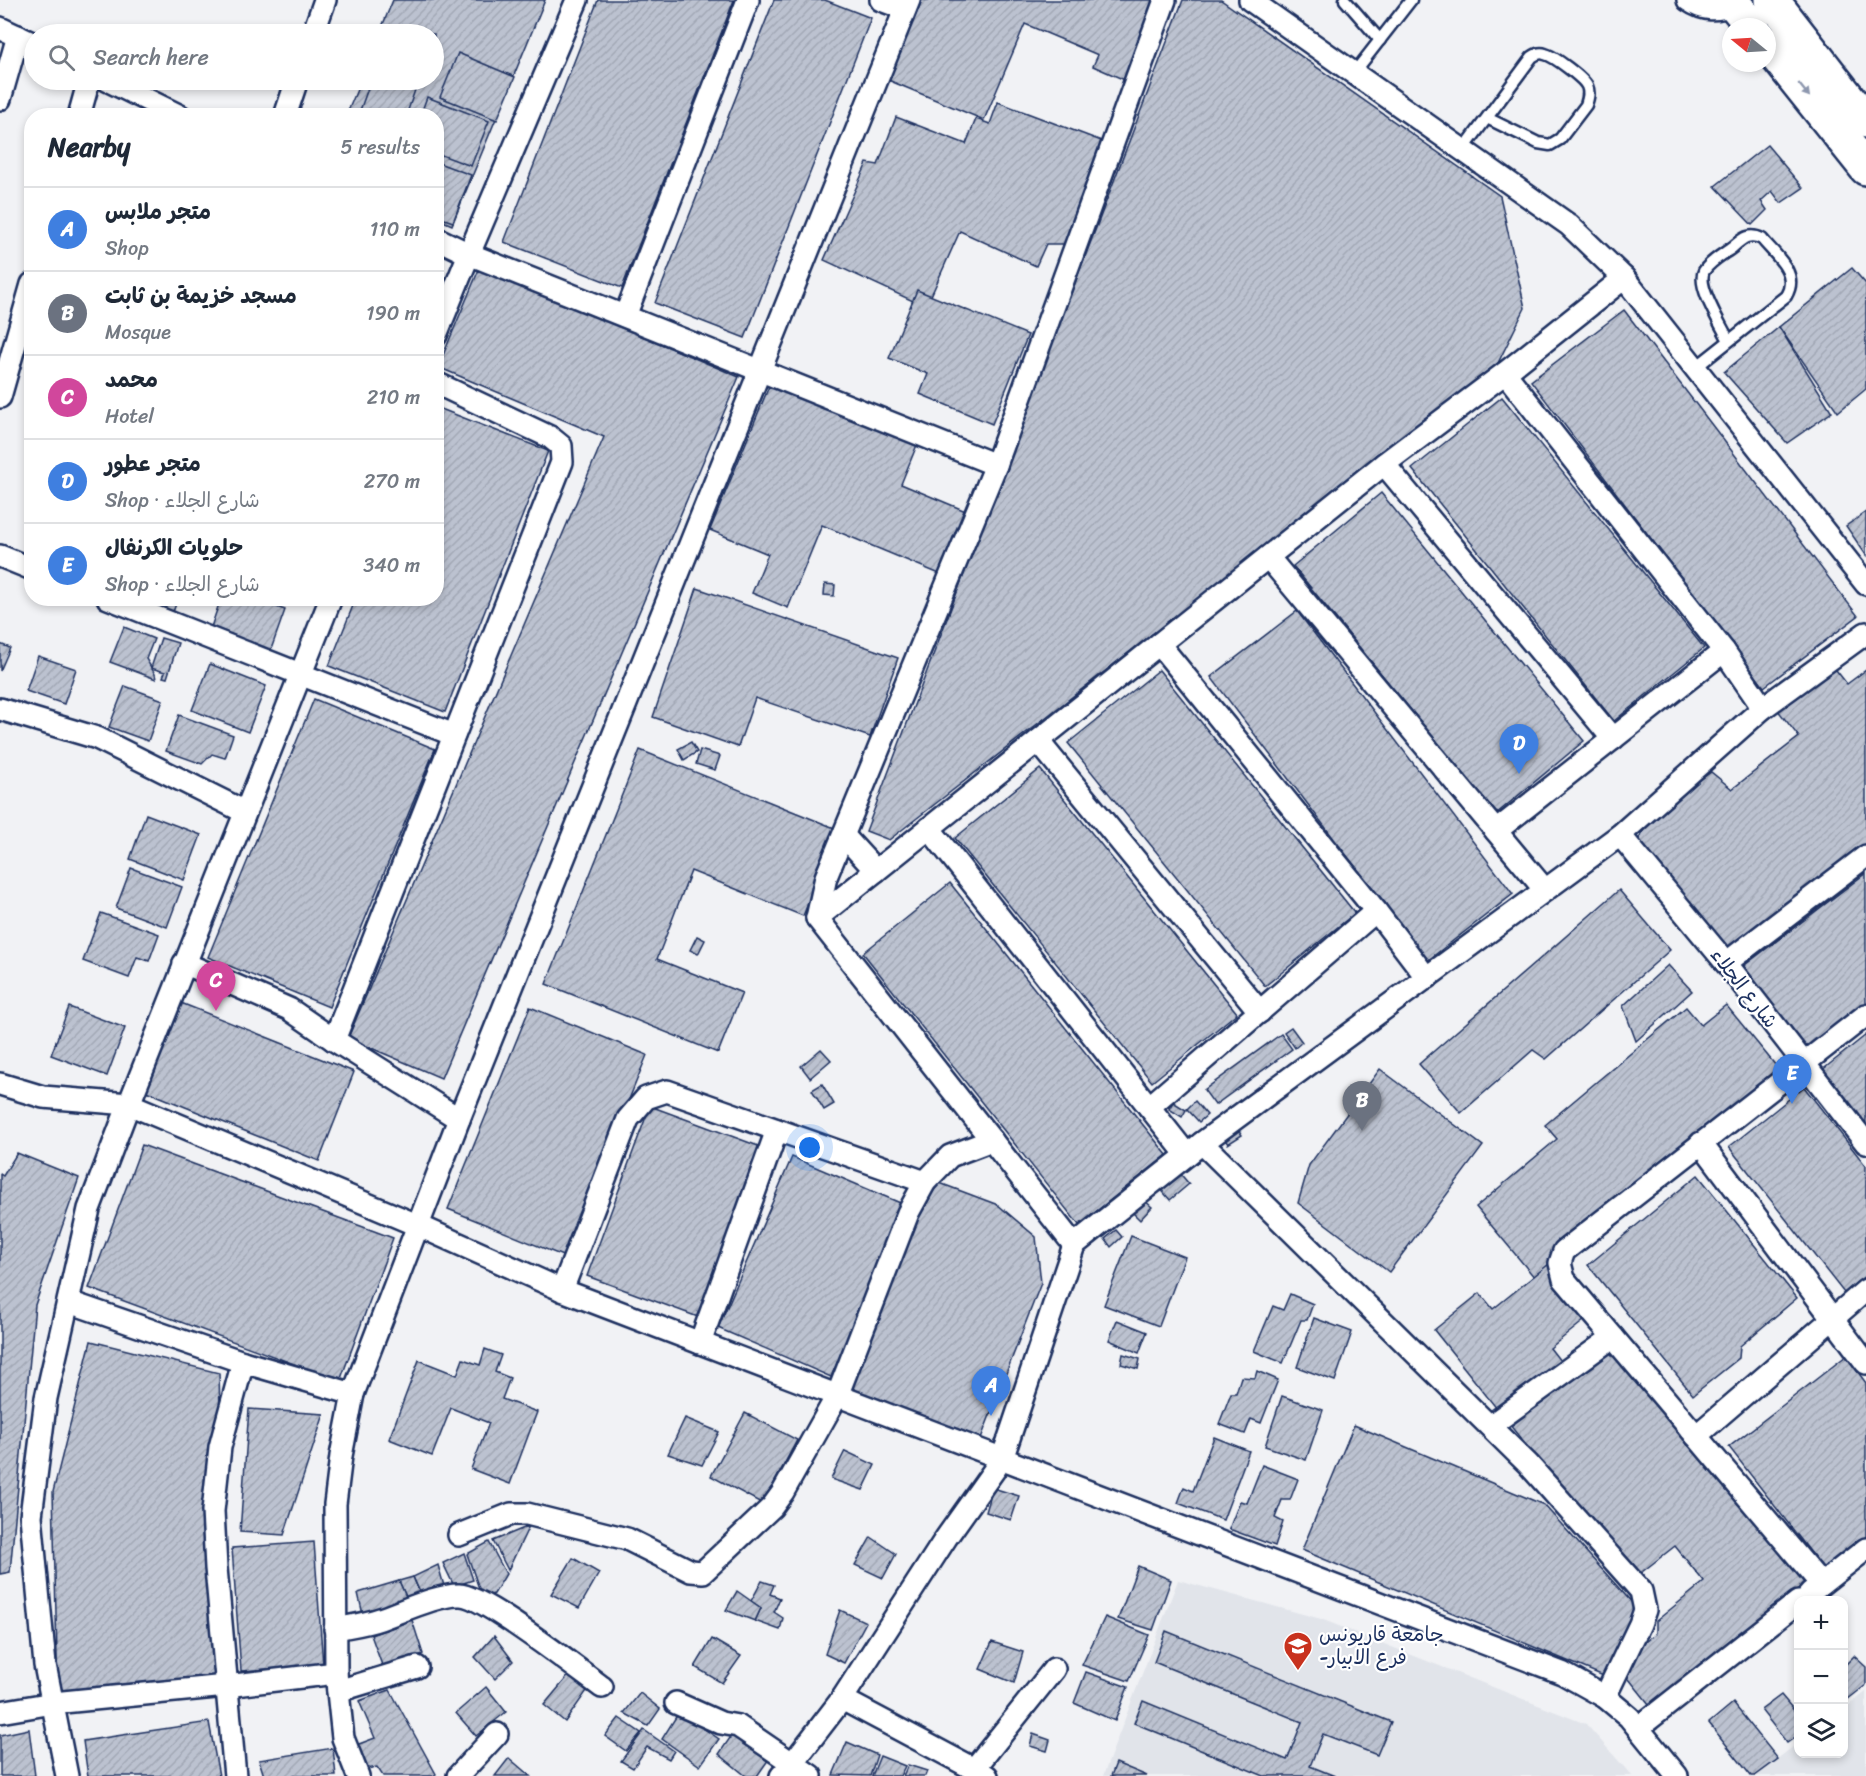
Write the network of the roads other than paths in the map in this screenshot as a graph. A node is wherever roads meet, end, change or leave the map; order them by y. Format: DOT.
graph roads {
  1 [pos="325,0"];
  2 [pos="577,0"];
  3 [pos="748,0"];
  4 [pos="881,0"];
  5 [pos="1165,0"];
  6 [pos="1250,0"];
  7 [pos="1345,0"];
  8 [pos="1411,0"];
  9 [pos="1688,0"];
  10 [pos="1772,0"];
  11 [pos="907,5"];
  12 [pos="1740,10"];
  13 [pos="317,24"];
  14 [pos="17,36"];
  15 [pos="1380,40"];
  16 [pos="1776,55"];
  17 [pos="1354,73"];
  18 [pos="86,90"];
  19 [pos="127,90"];
  20 [pos="294,90"];
  21 [pos="0,99"];
  22 [pos="81,108"];
  23 [pos="164,108"];
  24 [pos="288,108"];
  25 [pos="1487,118"];
  26 [pos="1866,121"];
  27 [pos="1463,150"];
  28 [pos="1866,168"];
  29 [pos="444,242"];
  30 [pos="469,254"];
  31 [pos="1624,279"];
  32 [pos="24,312"];
  33 [pos="444,315"];
  34 [pos="625,316"];
  35 [pos="1729,341"];
  36 [pos="1695,368"];
  37 [pos="761,370"];
  38 [pos="1505,373"];
  39 [pos="444,387"];
  40 [pos="0,397"];
  41 [pos="1384,464"];
  42 [pos="996,465"];
  43 [pos="0,556"];
  44 [pos="1268,557"];
  45 [pos="24,565"];
  46 [pos="1866,584"];
  47 [pos="128,606"];
  48 [pos="328,606"];
  49 [pos="1866,633"];
  50 [pos="1159,644"];
  51 [pos="1725,651"];
  52 [pos="300,674"];
  53 [pos="1763,708"];
  54 [pos="0,709"];
  55 [pos="454,735"];
  56 [pos="1613,739"];
  57 [pos="1038,741"];
  58 [pos="245,812"];
  59 [pos="929,828"];
  60 [pos="1496,831"];
  61 [pos="1620,835"];
  62 [pos="844,836"];
  63 [pos="1866,856"];
  64 [pos="876,871"];
  65 [pos="1545,890"];
  66 [pos="1376,911"];
  67 [pos="817,918"];
  68 [pos="184,963"];
  69 [pos="1726,963"];
  70 [pos="1427,978"];
  71 [pos="1260,1012"];
  72 [pos="1866,1015"];
  73 [pos="334,1040"];
  74 [pos="1804,1063"];
  75 [pos="0,1084"];
  76 [pos="129,1104"];
  77 [pos="1149,1107"];
  78 [pos="459,1119"];
  79 [pos="777,1130"];
  80 [pos="992,1140"];
  81 [pos="1701,1143"];
  82 [pos="1866,1143"];
  83 [pos="1195,1149"];
  84 [pos="925,1182"];
  85 [pos="417,1225"];
  86 [pos="1074,1245"];
  87 [pos="562,1290"];
  88 [pos="1866,1290"];
  89 [pos="69,1302"];
  90 [pos="1832,1319"];
  91 [pos="1613,1337"];
  92 [pos="700,1343"];
  93 [pos="243,1362"];
  94 [pos="1866,1363"];
  95 [pos="353,1394"];
  96 [pos="837,1396"];
  97 [pos="1490,1426"];
  98 [pos="1696,1436"];
  99 [pos="1002,1459"];
  100 [pos="459,1535"];
  101 [pos="1866,1549"];
  102 [pos="1821,1584"];
  103 [pos="1805,1596"];
  104 [pos="1794,1605"];
  105 [pos="335,1629"];
  106 [pos="417,1667"];
  107 [pos="1054,1669"];
  108 [pos="337,1682"];
  109 [pos="226,1686"];
  110 [pos="602,1687"];
  111 [pos="1605,1697"];
  112 [pos="842,1699"];
  113 [pos="53,1703"];
  114 [pos="676,1703"];
  115 [pos="0,1712"];
  116 [pos="1638,1728"];
  117 [pos="497,1734"];
  118 [pos="787,1770"];
  119 [pos="981,1772"];
  120 [pos="67,1776"];
  121 [pos="235,1776"];
  122 [pos="358,1776"];
  123 [pos="458,1776"];
  124 [pos="811,1776"];
  125 [pos="1677,1776"];
  1 -- 13 [label="street"];
  2 -- 30 [label="street"];
  3 -- 34 [label="street"];
  4 -- 11 [label="street"];
  5 -- 42 [label="street"];
  6 -- 17 [label="street"];
  7 -- 15 [label="lane"];
  8 -- 15 [label="lane"];
  9 -- 12 [label="street"];
  10 -- 26 [label="highway"];
  11 -- 37 [label="street"];
  14 -- 21 [label="street"];
  15 -- 17 [label="lane"];
  16 -- 28 [label="highway, one-way"];
  17 -- 27 [label="street"];
  18 -- 22 [label="street"];
  19 -- 23 [label="street"];
  20 -- 24 [label="street"];
  25 -- 25 [label="lane"];
  25 -- 27 [label="lane"];
  27 -- 31 [label="street"];
  29 -- 30 [label="street"];
  30 -- 33 [label="street"];
  30 -- 34 [label="street"];
  31 -- 36 [label="street"];
  31 -- 38 [label="street"];
  32 -- 40 [label="street"];
  34 -- 37 [label="street"];
  35 -- 35 [label="lane"];
  35 -- 36 [label="lane"];
  36 -- 46 [label="street"];
  37 -- 42 [label="street"];
  37 -- 78 [label="street"];
  38 -- 41 [label="street"];
  38 -- 51 [label="street"];
  39 -- 55 [label="street"];
  41 -- 44 [label="street"];
  41 -- 56 [label="street"];
  42 -- 62 [label="street"];
  43 -- 45 [label="street"];
  44 -- 50 [label="street"];
  44 -- 60 [label="street"];
  47 -- 52 [label="street"];
  48 -- 52 [label="street"];
  49 -- 53 [label="street"];
  50 -- 57 [label="street"];
  50 -- 66 [label="street"];
  51 -- 53 [label="street"];
  51 -- 56 [label="street"];
  52 -- 55 [label="street"];
  52 -- 58 [label="street"];
  53 -- 61 [label="street"];
  54 -- 58 [label="street"];
  55 -- 73 [label="street"];
  56 -- 60 [label="street"];
  57 -- 59 [label="street"];
  57 -- 71 [label="street"];
  58 -- 68 [label="street"];
  59 -- 64 [label="street"];
  59 -- 77 [label="street"];
  60 -- 65 [label="street"];
  61 -- 65 [label="street"];
  61 -- 69 [label="street, شارع الجلاء"];
  62 -- 64 [label="street"];
  62 -- 67 [label="street"];
  63 -- 69 [label="street"];
  64 -- 67 [label="street"];
  65 -- 70 [label="street"];
  66 -- 70 [label="street"];
  66 -- 71 [label="street"];
  67 -- 80 [label="street"];
  68 -- 73 [label="street"];
  68 -- 76 [label="street"];
  69 -- 74 [label="street, شارع الجلاء"];
  70 -- 83 [label="street"];
  71 -- 77 [label="street"];
  72 -- 74 [label="street"];
  73 -- 78 [label="street"];
  74 -- 81 [label="street"];
  74 -- 82 [label="street, شارع الجلاء"];
  75 -- 76 [label="street"];
  76 -- 85 [label="street"];
  76 -- 89 [label="street"];
  77 -- 83 [label="street"];
  78 -- 85 [label="street"];
  79 -- 84 [label="street"];
  79 -- 87 [label="street"];
  79 -- 92 [label="street"];
  80 -- 84 [label="street"];
  80 -- 86 [label="street"];
  81 -- 90 [label="street"];
  81 -- 91 [label="street"];
  83 -- 86 [label="street"];
  83 -- 97 [label="street"];
  84 -- 96 [label="street"];
  85 -- 87 [label="street"];
  85 -- 95 [label="street"];
  86 -- 99 [label="street"];
  87 -- 92 [label="street"];
  88 -- 90 [label="street"];
  89 -- 93 [label="street"];
  89 -- 113 [label="street"];
  90 -- 94 [label="street"];
  90 -- 98 [label="street"];
  91 -- 97 [label="street"];
  91 -- 98 [label="street"];
  92 -- 96 [label="street"];
  93 -- 95 [label="street"];
  93 -- 109 [label="street"];
  95 -- 105 [label="street"];
  96 -- 99 [label="street"];
  96 -- 100 [label="street"];
  97 -- 111 [label="street"];
  98 -- 102 [label="street"];
  99 -- 111 [label="street"];
  99 -- 112 [label="street"];
  101 -- 102 [label="street"];
  102 -- 103 [label="street"];
  104 -- 116 [label="street"];
  105 -- 108 [label="street"];
  105 -- 110 [label="street"];
  106 -- 108 [label="street"];
  107 -- 119 [label="street"];
  108 -- 109 [label="street"];
  108 -- 122 [label="street"];
  109 -- 113 [label="street"];
  109 -- 121 [label="street"];
  111 -- 116 [label="street"];
  112 -- 118 [label="street"];
  112 -- 119 [label="street"];
  113 -- 115 [label="street"];
  113 -- 120 [label="street"];
  114 -- 118 [label="street"];
  116 -- 125 [label="street"];
  117 -- 123 [label="street"];
  118 -- 124 [label="street"];
}
